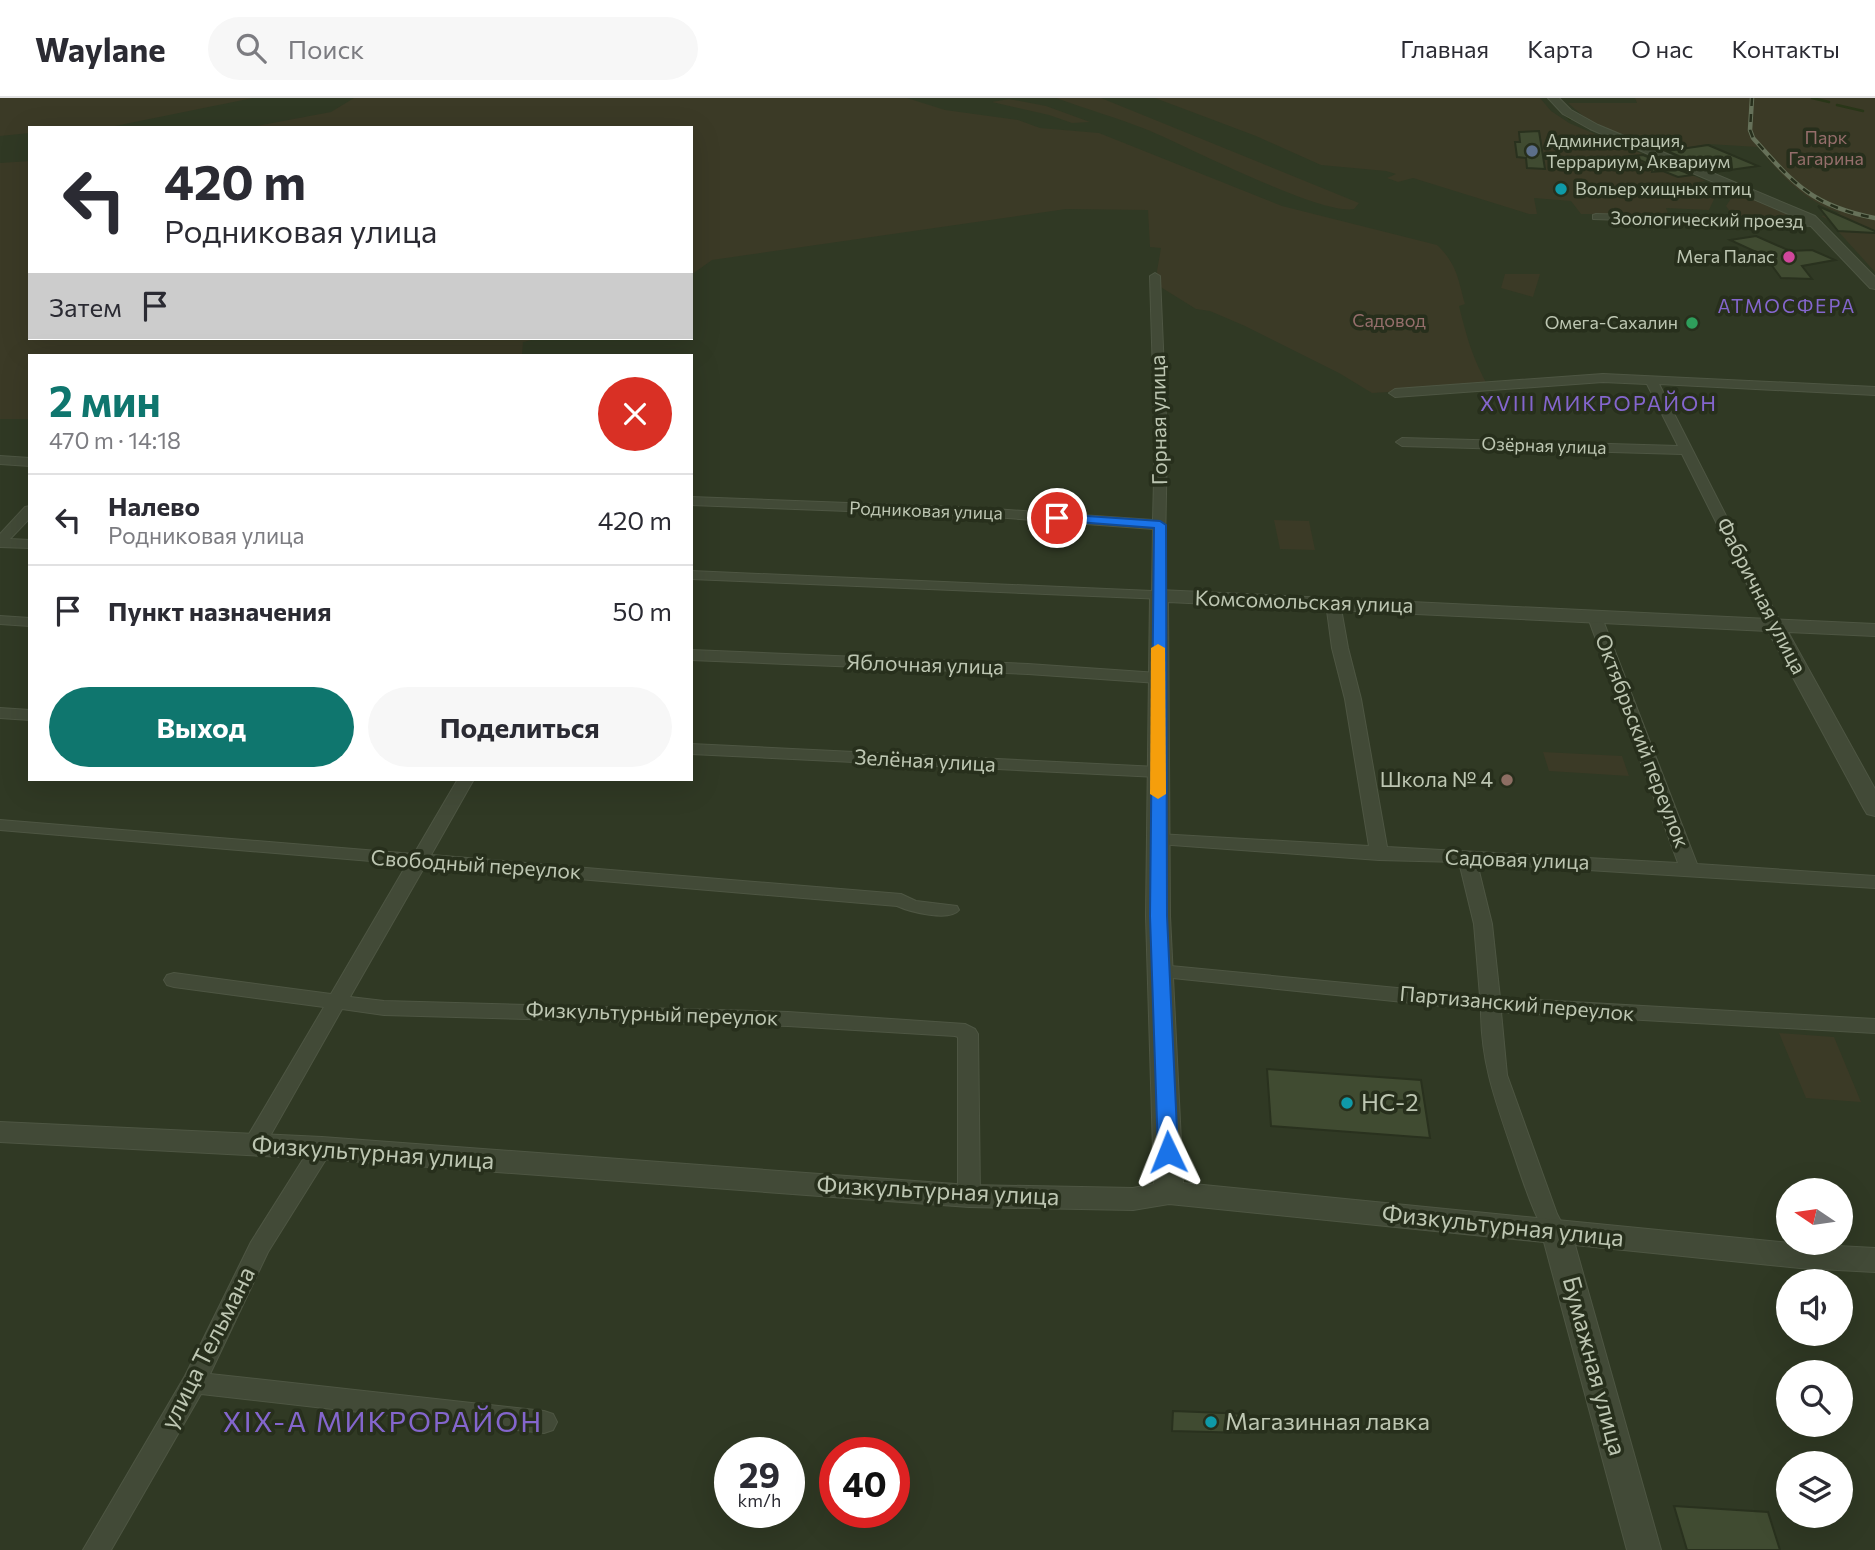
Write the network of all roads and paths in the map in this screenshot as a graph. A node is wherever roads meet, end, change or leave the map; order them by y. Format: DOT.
graph roads {
  1 [pos="1553,98"];
  2 [pos="1596,218"];
  3 [pos="1817,223"];
  4 [pos="1155,276"];
  5 [pos="1875,285"];
  6 [pos="1651,380"];
  7 [pos="1875,391"];
  8 [pos="1395,393"];
  9 [pos="1402,442"];
  10 [pos="1686,450"];
  11 [pos="0,460"];
  12 [pos="28,462"];
  13 [pos="693,502"];
  14 [pos="28,512"];
  15 [pos="1160,525"];
  16 [pos="0,542"];
  17 [pos="28,544"];
  18 [pos="693,575"];
  19 [pos="1159,596"];
  20 [pos="1333,603"];
  21 [pos="1594,615"];
  22 [pos="0,620"];
  23 [pos="28,622"];
  24 [pos="1774,624"];
  25 [pos="1875,630"];
  26 [pos="693,655"];
  27 [pos="1158,678"];
  28 [pos="0,713"];
  29 [pos="28,715"];
  30 [pos="693,749"];
  31 [pos="1158,772"];
  32 [pos="465,781"];
  33 [pos="1875,809"];
  34 [pos="0,825"];
  35 [pos="1158,839"];
  36 [pos="1379,854"];
  37 [pos="1466,858"];
  38 [pos="418,861"];
  39 [pos="1689,867"];
  40 [pos="1875,882"];
  41 [pos="950,910"];
  42 [pos="1160,971"];
  43 [pos="174,980"];
  44 [pos="336,1003"];
  45 [pos="1491,1004"];
  46 [pos="1875,1026"];
  47 [pos="0,1132"];
  48 [pos="253,1146"];
  49 [pos="322,1148"];
  50 [pos="1169,1193"];
  51 [pos="969,1196"];
  52 [pos="1555,1231"];
  53 [pos="1875,1260"];
  54 [pos="194,1383"];
  55 [pos="544,1422"];
  56 [pos="96,1550"];
  57 [pos="1644,1550"];
  1 -- 3 [label="street"];
  2 -- 3 [label="street, Зоологический проезд"];
  3 -- 5 [label="street"];
  4 -- 15 [label="street, Горная улица"];
  6 -- 7 [label="street"];
  6 -- 8 [label="street"];
  6 -- 10 [label="street, Фабричная улица"];
  9 -- 10 [label="street, Озёрная улица"];
  10 -- 24 [label="street, Фабричная улица"];
  11 -- 12 [label="street"];
  13 -- 15 [label="street, Родниковая улица"];
  14 -- 16 [label="street"];
  15 -- 19 [label="street, Горная улица"];
  16 -- 17 [label="street"];
  18 -- 19 [label="street, Комсомольская улица"];
  19 -- 20 [label="street, Комсомольская улица"];
  19 -- 27 [label="street, Горная улица"];
  20 -- 21 [label="street, Комсомольская улица"];
  20 -- 36 [label="street"];
  21 -- 24 [label="street, Комсомольская улица"];
  21 -- 39 [label="street, Октябрьский переулок"];
  22 -- 23 [label="street"];
  24 -- 25 [label="street, Комсомольская улица"];
  24 -- 33 [label="street, Фабричная улица"];
  26 -- 27 [label="street, Яблочная улица"];
  27 -- 31 [label="street, Горная улица"];
  28 -- 29 [label="street"];
  30 -- 31 [label="street, Зелёная улица"];
  31 -- 35 [label="street, Горная улица"];
  32 -- 38 [label="street"];
  34 -- 38 [label="street, Свободный переулок"];
  35 -- 36 [label="street, Садовая улица"];
  35 -- 42 [label="street, Горная улица"];
  36 -- 37 [label="street, Садовая улица"];
  37 -- 39 [label="street, Садовая улица"];
  37 -- 45 [label="street, Бумажная улица"];
  38 -- 41 [label="street, Свободный переулок"];
  38 -- 44 [label="street"];
  39 -- 40 [label="street, Садовая улица"];
  42 -- 45 [label="street, Партизанский переулок"];
  42 -- 50 [label="street, Горная улица"];
  43 -- 44 [label="street, Физкультурный переулок"];
  44 -- 48 [label="street"];
  44 -- 51 [label="street, Физкультурный переулок"];
  45 -- 46 [label="street, Партизанский переулок"];
  45 -- 52 [label="street, Бумажная улица"];
  47 -- 48 [label="street, Физкультурная улица"];
  48 -- 49 [label="street, Физкультурная улица"];
  49 -- 51 [label="street, Физкультурная улица"];
  49 -- 54 [label="street, улица Тельмана"];
  50 -- 51 [label="street, Физкультурная улица"];
  50 -- 52 [label="street, Физкультурная улица"];
  52 -- 53 [label="street, Физкультурная улица"];
  52 -- 57 [label="street, Бумажная улица"];
  54 -- 55 [label="street"];
  54 -- 56 [label="street, улица Тельмана"];
}
